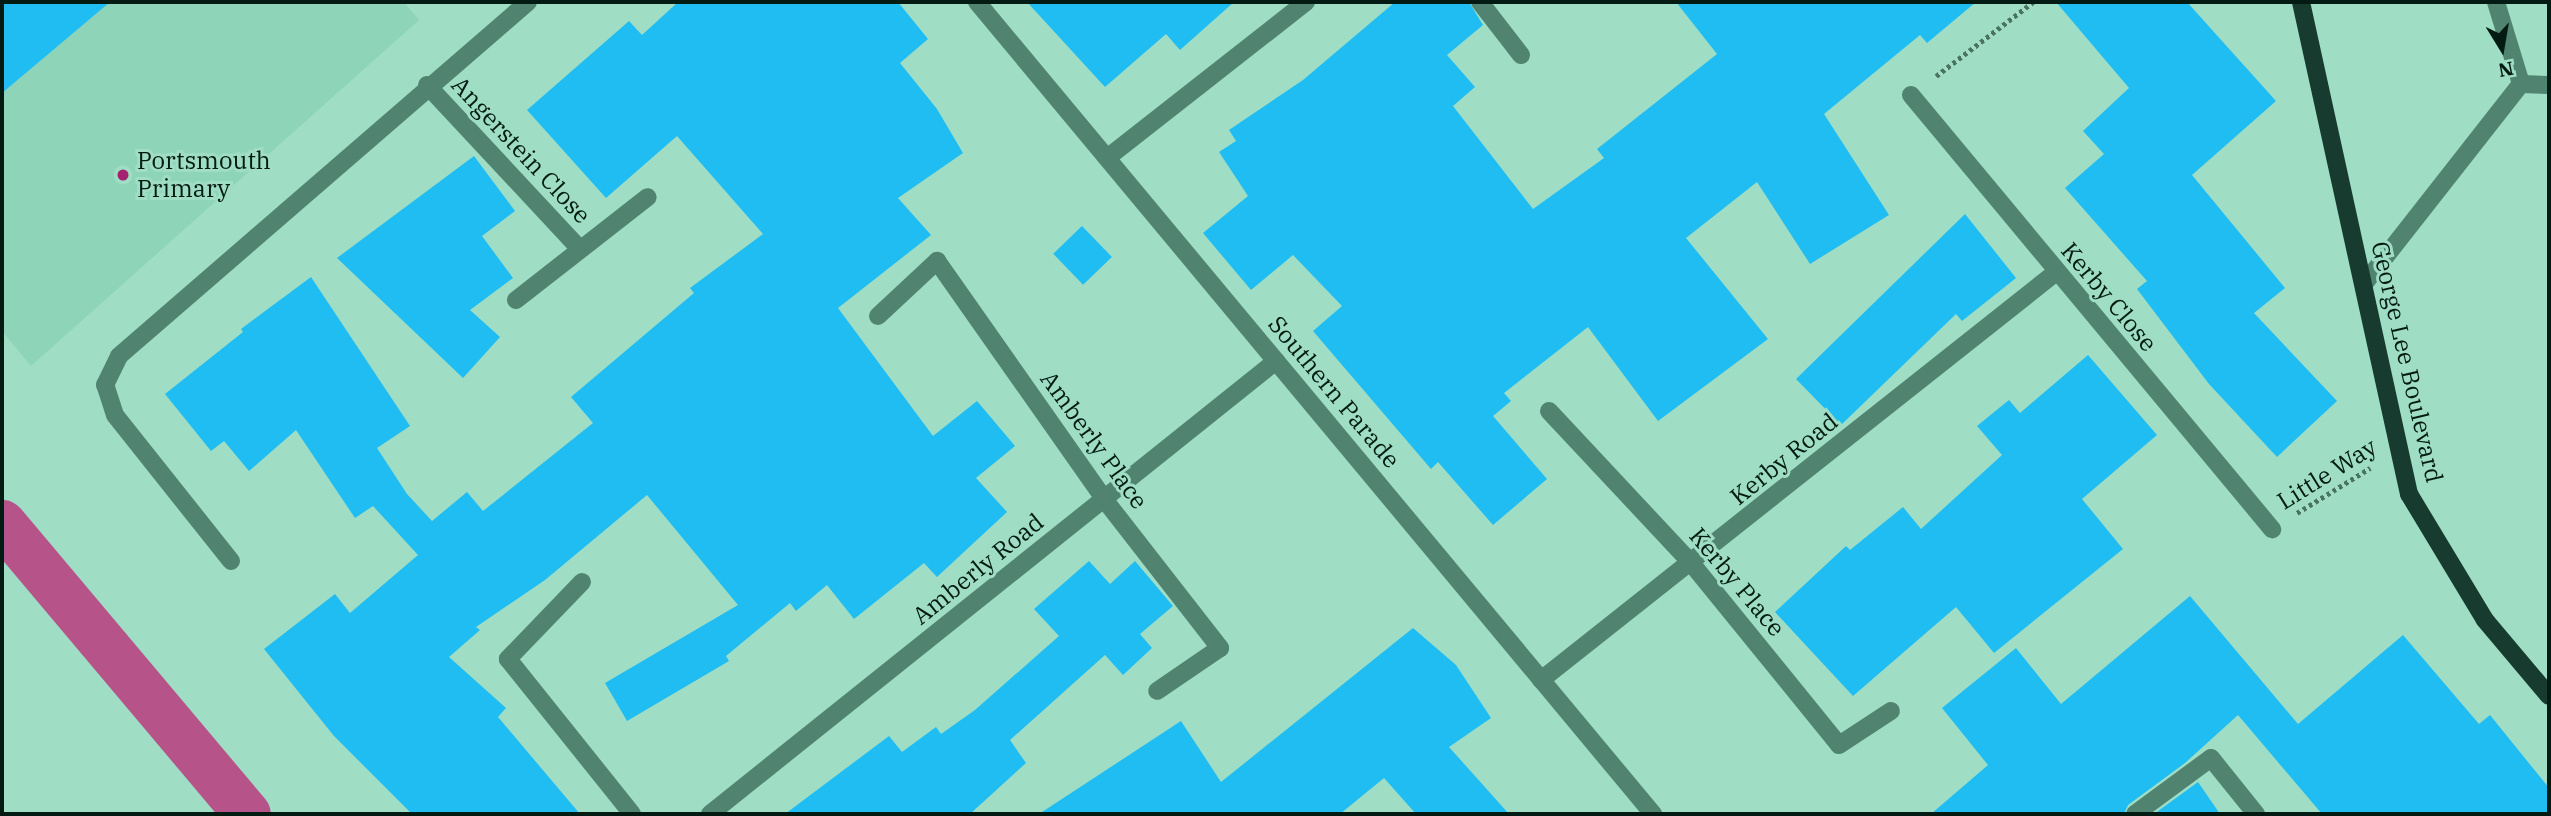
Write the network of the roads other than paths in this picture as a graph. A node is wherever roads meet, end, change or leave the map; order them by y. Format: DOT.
graph roads {
  1 [pos="528,2"];
  2 [pos="977,2"];
  3 [pos="1306,2"];
  4 [pos="1480,2"];
  5 [pos="2301,2"];
  6 [pos="2496,2"];
  7 [pos="1521,55"];
  8 [pos="2521,84"];
  9 [pos="427,85"];
  10 [pos="2549,85"];
  11 [pos="1911,95"];
  12 [pos="1107,158"];
  13 [pos="648,197"];
  14 [pos="580,249"];
  15 [pos="2055,273"];
  16 [pos="2364,284"];
  17 [pos="516,300"];
  18 [pos="878,316"];
  19 [pos="1276,361"];
  20 [pos="1549,411"];
  21 [pos="1104,499"];
  22 [pos="2272,529"];
  23 [pos="231,561"];
  24 [pos="1692,564"];
  25 [pos="582,582"];
  26 [pos="1541,680"];
  27 [pos="1157,691"];
  28 [pos="2549,696"];
  29 [pos="1891,711"];
  30 [pos="632,814"];
  31 [pos="710,814"];
  32 [pos="1653,814"];
  33 [pos="2135,814"];
  34 [pos="2256,814"];
  1 -- 9 [label="street"];
  2 -- 12 [label="street, Southern Parade"];
  3 -- 12 [label="street"];
  4 -- 7 [label="street"];
  5 -- 16 [label="main road, George Lee Boulevard"];
  6 -- 8 [label="street"];
  8 -- 10 [label="street"];
  8 -- 16 [label="street"];
  9 -- 14 [label="street, Angerstein Close"];
  9 -- 23 [label="street"];
  11 -- 15 [label="street, Kerby Close"];
  12 -- 19 [label="street, Southern Parade"];
  13 -- 14 [label="street, Angerstein Close"];
  14 -- 17 [label="street, Angerstein Close"];
  15 -- 22 [label="street, Kerby Close"];
  15 -- 24 [label="street, Kerby Road"];
  16 -- 28 [label="main road, George Lee Boulevard"];
  18 -- 21 [label="street, Amberly Place"];
  19 -- 21 [label="street, Amberly Road"];
  19 -- 26 [label="street, Southern Parade"];
  20 -- 24 [label="street, Kerby Place"];
  21 -- 27 [label="street, Amberly Place"];
  21 -- 31 [label="street, Amberly Road"];
  24 -- 26 [label="street, Kerby Road"];
  24 -- 29 [label="street, Kerby Place"];
  25 -- 30 [label="street"];
  26 -- 32 [label="street, Southern Parade"];
  33 -- 34 [label="street"];
}
